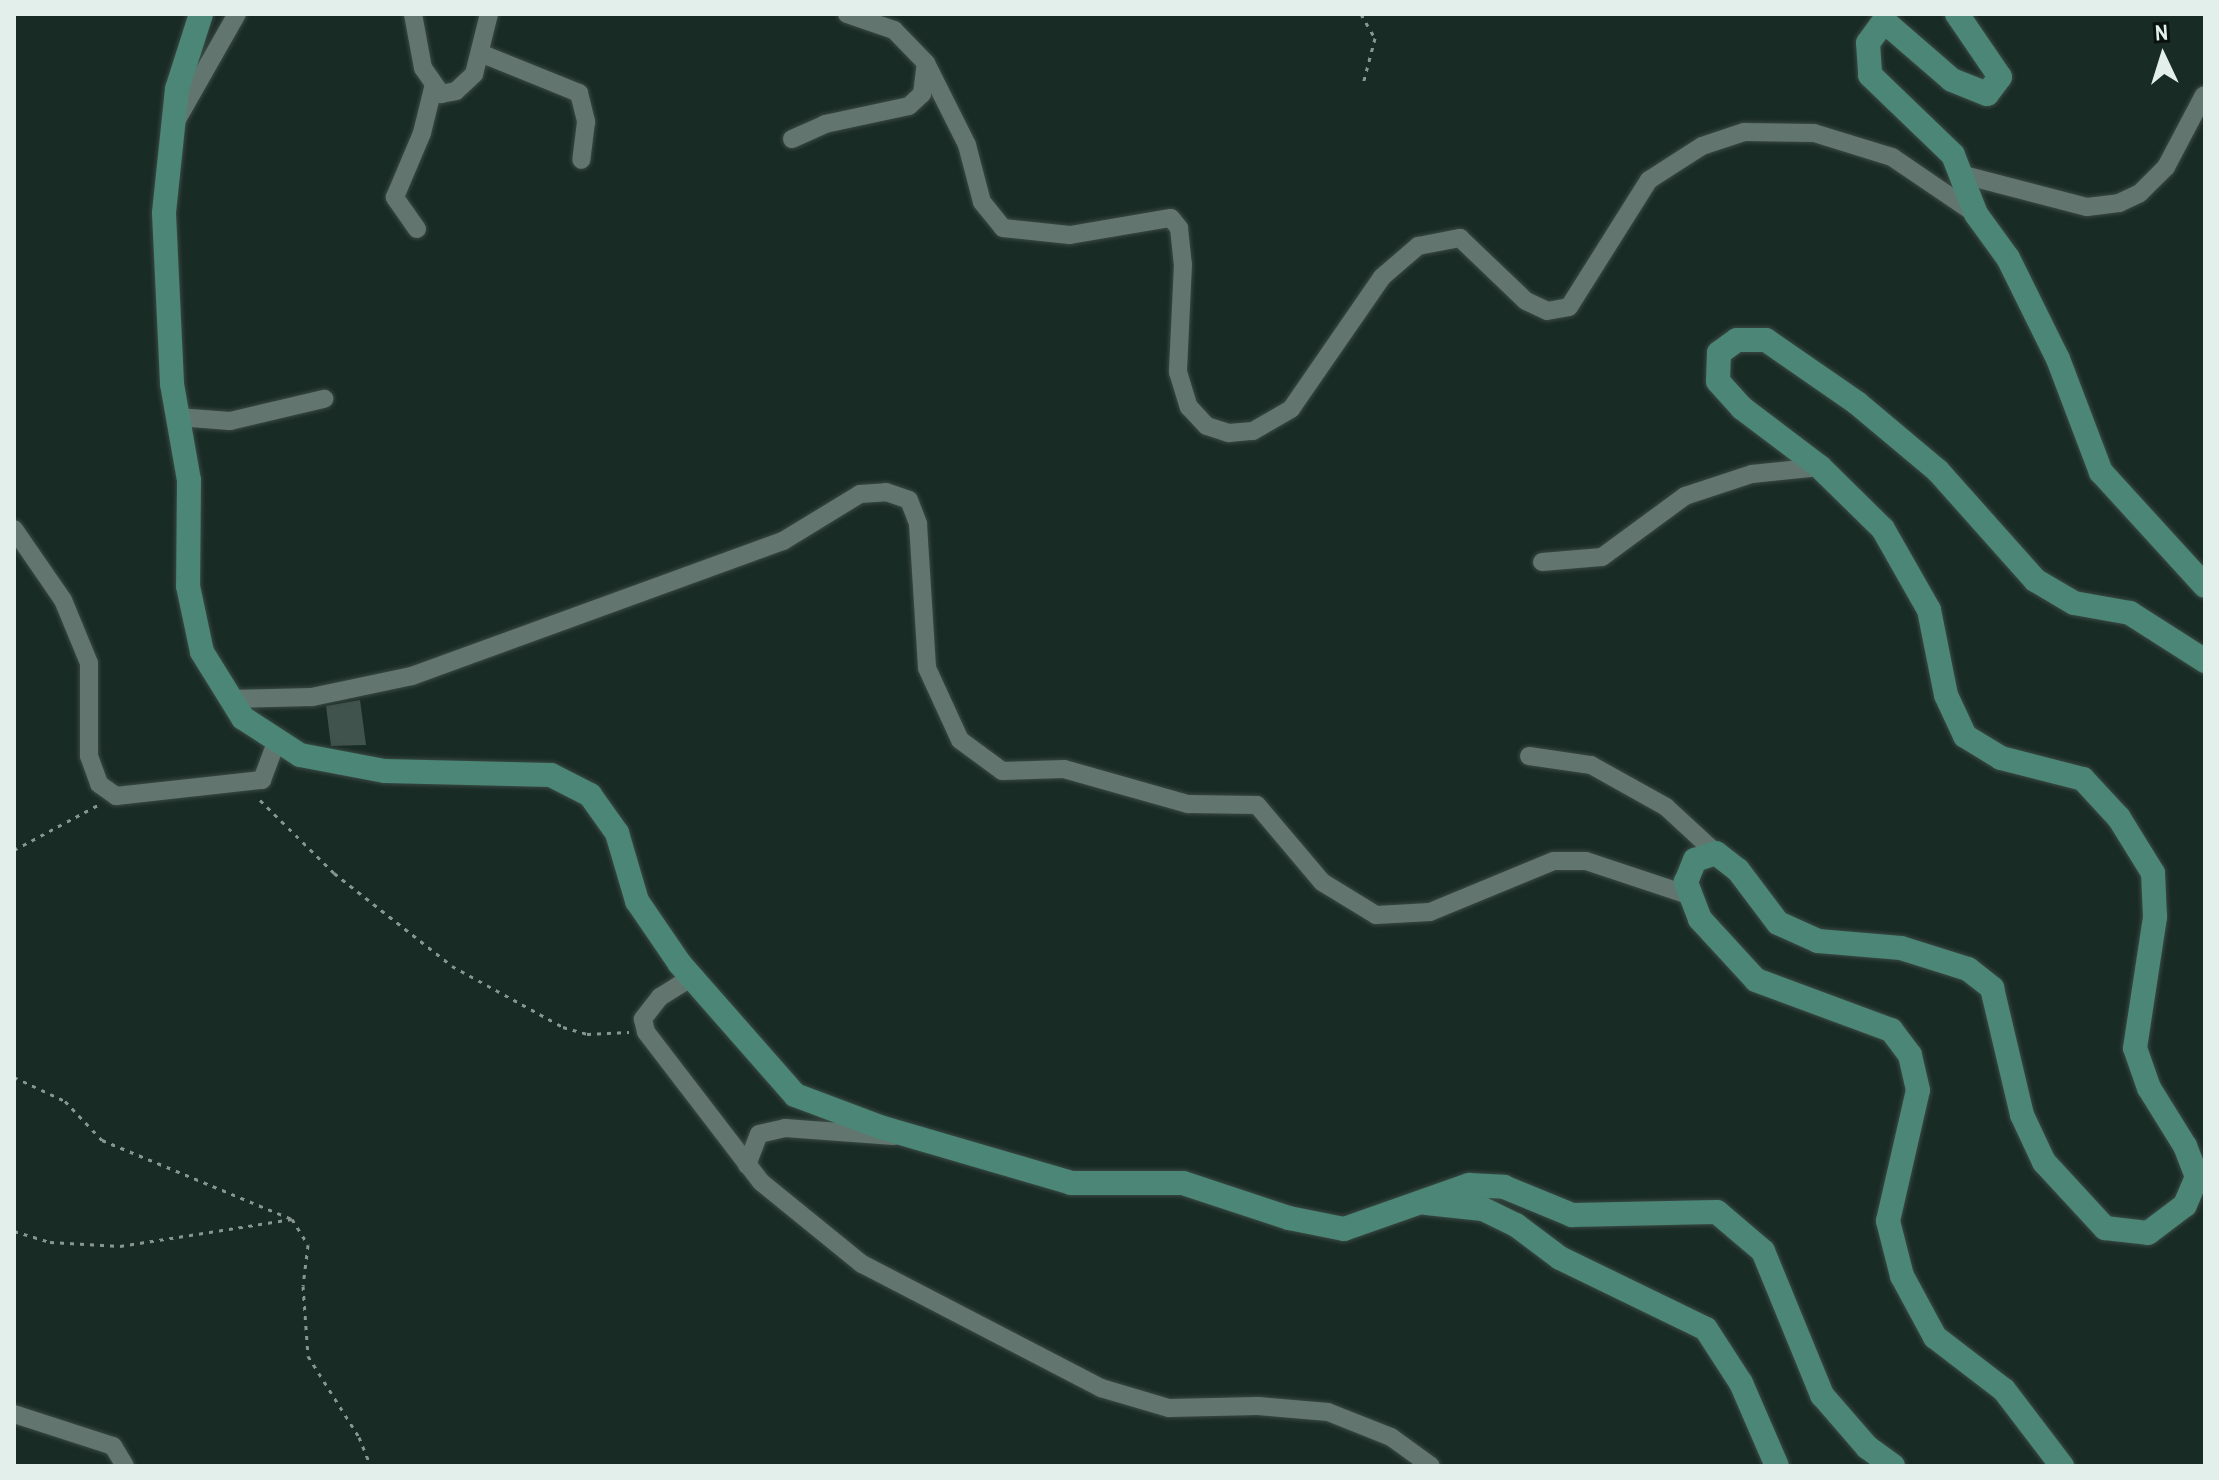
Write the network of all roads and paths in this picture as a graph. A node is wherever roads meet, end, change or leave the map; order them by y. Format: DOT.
graph roads {
  1 [pos="201,14"];
  2 [pos="237,14"];
  3 [pos="413,14"];
  4 [pos="489,14"];
  5 [pos="847,14"];
  6 [pos="1361,14"];
  7 [pos="1957,14"];
  8 [pos="480,53"];
  9 [pos="926,63"];
  10 [pos="434,84"];
  11 [pos="1363,84"];
  12 [pos="2204,95"];
  13 [pos="173,127"];
  14 [pos="792,139"];
  15 [pos="581,160"];
  16 [pos="1960,174"];
  17 [pos="1976,214"];
  18 [pos="417,229"];
  19 [pos="324,399"];
  20 [pos="177,417"];
  21 [pos="1820,467"];
  22 [pos="14,529"];
  23 [pos="1542,562"];
  24 [pos="2205,586"];
  25 [pos="2205,661"];
  26 [pos="231,699"];
  27 [pos="277,740"];
  28 [pos="1529,756"];
  29 [pos="244,782"];
  30 [pos="116,796"];
  31 [pos="14,850"];
  32 [pos="1716,853"];
  33 [pos="1691,896"];
  34 [pos="692,977"];
  35 [pos="646,1032"];
  36 [pos="14,1077"];
  37 [pos="911,1137"];
  38 [pos="747,1165"];
  39 [pos="1424,1203"];
  40 [pos="292,1219"];
  41 [pos="14,1231"];
  42 [pos="14,1414"];
  43 [pos="125,1466"];
  44 [pos="371,1466"];
  45 [pos="1431,1466"];
  46 [pos="1777,1466"];
  47 [pos="1893,1466"];
  48 [pos="2062,1466"];
  1 -- 13 [label="street"];
  2 -- 13 [label="street"];
  3 -- 10 [label="street"];
  4 -- 8 [label="street"];
  5 -- 9 [label="street"];
  6 -- 11 [label="path"];
  7 -- 16 [label="street"];
  8 -- 10 [label="street"];
  8 -- 15 [label="street"];
  9 -- 14 [label="street"];
  9 -- 17 [label="street"];
  10 -- 18 [label="street"];
  12 -- 16 [label="street"];
  13 -- 20 [label="street"];
  16 -- 17 [label="street"];
  17 -- 24 [label="street"];
  19 -- 20 [label="street"];
  20 -- 26 [label="street"];
  21 -- 23 [label="street"];
  21 -- 25 [label="street"];
  21 -- 32 [label="street"];
  22 -- 30 [label="street"];
  26 -- 27 [label="street"];
  26 -- 33 [label="street"];
  27 -- 29 [label="street"];
  27 -- 34 [label="street"];
  28 -- 32 [label="street"];
  29 -- 30 [label="street"];
  29 -- 35 [label="path"];
  30 -- 31 [label="path"];
  32 -- 33 [label="street"];
  33 -- 48 [label="street"];
  34 -- 35 [label="street"];
  34 -- 37 [label="street"];
  35 -- 38 [label="street"];
  36 -- 40 [label="path"];
  37 -- 38 [label="street"];
  37 -- 39 [label="street"];
  38 -- 45 [label="street"];
  39 -- 46 [label="street"];
  39 -- 47 [label="street"];
  40 -- 41 [label="path"];
  40 -- 44 [label="path"];
  42 -- 43 [label="street"];
}
